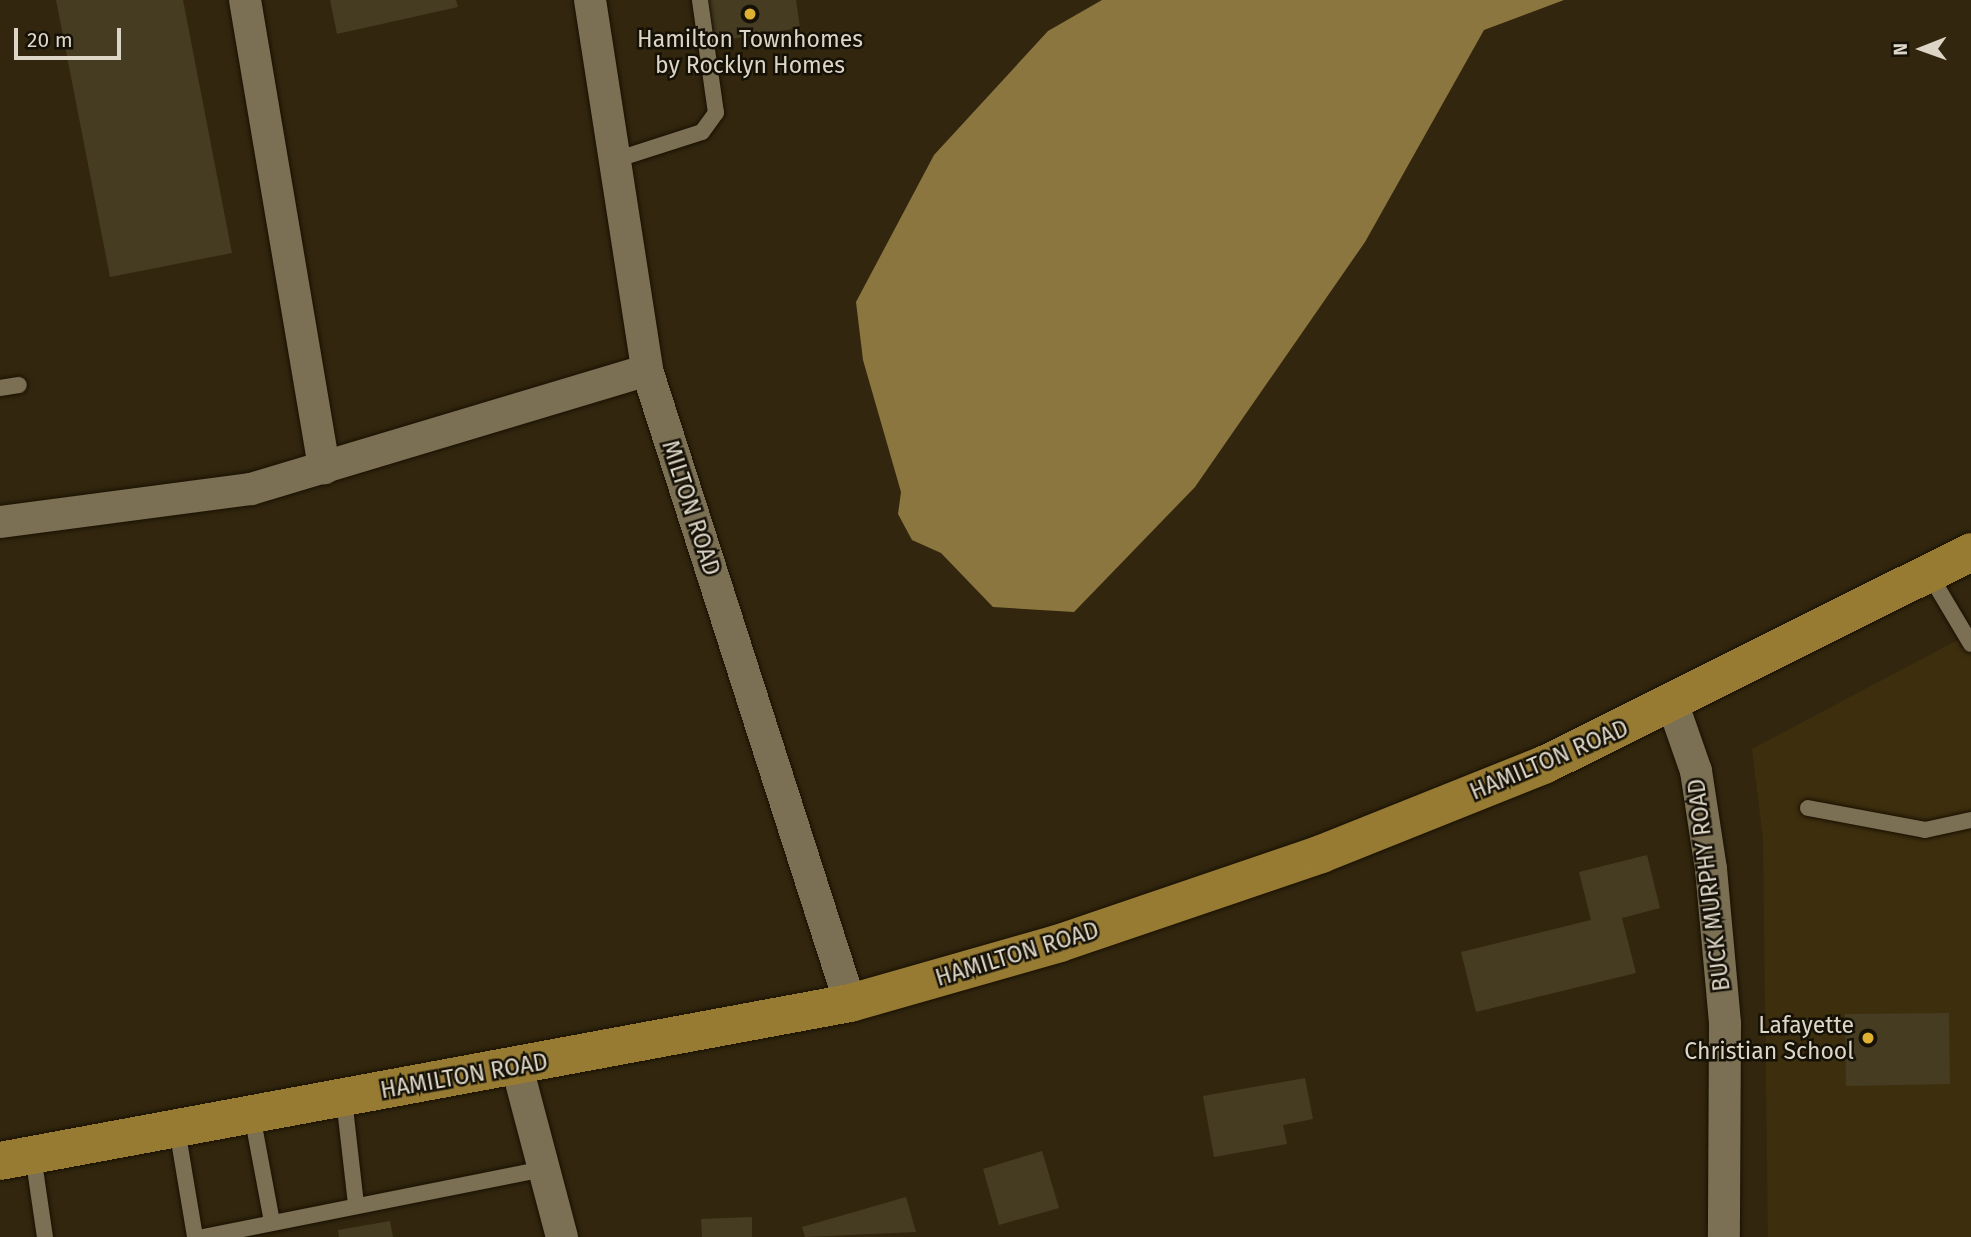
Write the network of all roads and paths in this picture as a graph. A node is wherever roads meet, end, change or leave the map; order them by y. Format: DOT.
graph roads {
  1 [pos="245,0"];
  2 [pos="590,0"];
  3 [pos="700,0"];
  4 [pos="615,160"];
  5 [pos="646,370"];
  6 [pos="19,385"];
  7 [pos="0,388"];
  8 [pos="324,468"];
  9 [pos="0,522"];
  10 [pos="1971,552"];
  11 [pos="1931,577"];
  12 [pos="1971,644"];
  13 [pos="1673,705"];
  14 [pos="1808,808"];
  15 [pos="1971,820"];
  16 [pos="850,1003"];
  17 [pos="517,1067"];
  18 [pos="344,1098"];
  19 [pos="252,1115"];
  20 [pos="177,1129"];
  21 [pos="16,1158"];
  22 [pos="544,1169"];
  23 [pos="356,1205"];
  24 [pos="272,1222"];
  25 [pos="45,1237"];
  26 [pos="195,1237"];
  27 [pos="203,1237"];
  28 [pos="562,1237"];
  29 [pos="1724,1237"];
  1 -- 8 [label="street"];
  2 -- 4 [label="street, MILTON ROAD"];
  3 -- 4 [label="lane"];
  4 -- 5 [label="street, MILTON ROAD"];
  5 -- 8 [label="street"];
  5 -- 16 [label="street, MILTON ROAD"];
  6 -- 7 [label="lane"];
  8 -- 9 [label="street"];
  10 -- 11 [label="highway, HAMILTON ROAD"];
  11 -- 12 [label="lane"];
  11 -- 13 [label="highway, HAMILTON ROAD"];
  13 -- 16 [label="highway, HAMILTON ROAD"];
  13 -- 29 [label="street, BUCK MURPHY ROAD"];
  14 -- 15 [label="lane"];
  16 -- 17 [label="highway, HAMILTON ROAD"];
  17 -- 18 [label="highway, HAMILTON ROAD"];
  17 -- 22 [label="street"];
  18 -- 19 [label="highway, HAMILTON ROAD"];
  18 -- 23 [label="lane"];
  19 -- 20 [label="highway, HAMILTON ROAD"];
  19 -- 24 [label="lane"];
  20 -- 21 [label="highway, HAMILTON ROAD"];
  20 -- 26 [label="lane"];
  21 -- 25 [label="lane"];
  22 -- 23 [label="lane"];
  22 -- 28 [label="street"];
  23 -- 24 [label="lane"];
  24 -- 27 [label="lane"];
}
